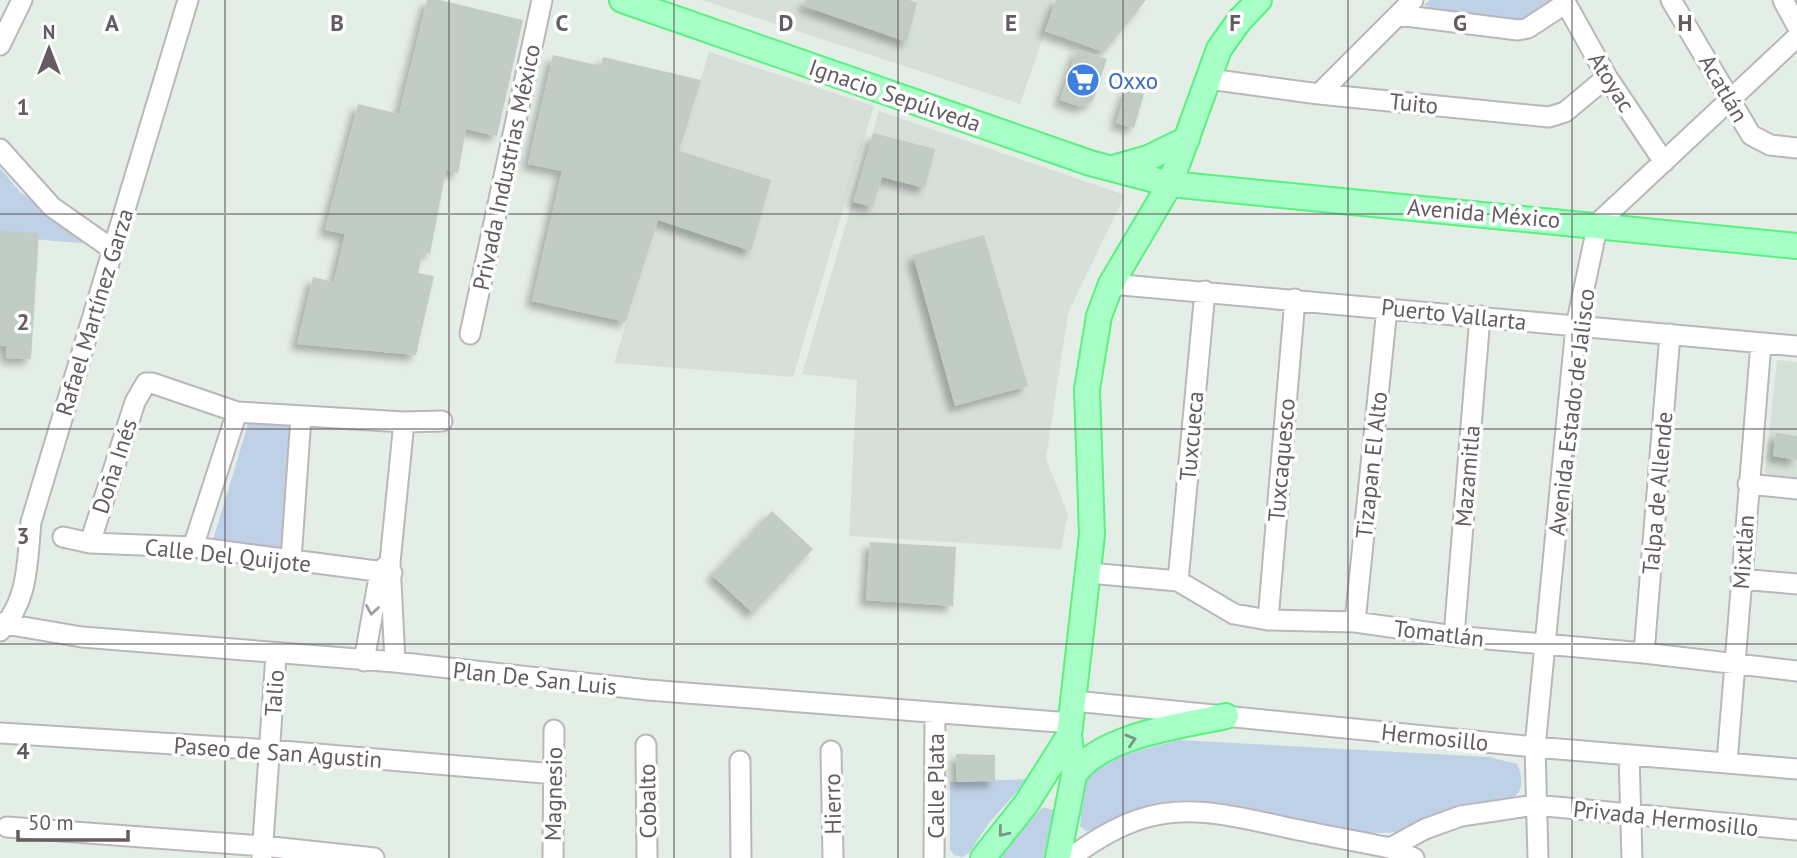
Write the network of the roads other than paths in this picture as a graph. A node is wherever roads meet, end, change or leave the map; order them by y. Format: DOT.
graph roads {
  1 [pos="22,0"];
  2 [pos="188,0"];
  3 [pos="542,0"];
  4 [pos="622,0"];
  5 [pos="1259,0"];
  6 [pos="1413,0"];
  7 [pos="1671,0"];
  8 [pos="1783,0"];
  9 [pos="1565,2"];
  10 [pos="1398,15"];
  11 [pos="1797,26"];
  12 [pos="1797,37"];
  13 [pos="0,45"];
  14 [pos="1607,77"];
  15 [pos="1209,79"];
  16 [pos="1319,94"];
  17 [pos="1731,99"];
  18 [pos="1187,139"];
  19 [pos="1797,148"];
  20 [pos="0,149"];
  21 [pos="1664,162"];
  22 [pos="1110,168"];
  23 [pos="1170,184"];
  24 [pos="1598,223"];
  25 [pos="1797,246"];
  26 [pos="112,249"];
  27 [pos="1111,284"];
  28 [pos="1205,291"];
  29 [pos="1295,299"];
  30 [pos="1387,307"];
  31 [pos="1480,316"];
  32 [pos="1576,326"];
  33 [pos="470,334"];
  34 [pos="1670,334"];
  35 [pos="1761,342"];
  36 [pos="1797,346"];
  37 [pos="237,412"];
  38 [pos="301,417"];
  39 [pos="442,421"];
  40 [pos="404,422"];
  41 [pos="1748,484"];
  42 [pos="1797,489"];
  43 [pos="63,537"];
  44 [pos="90,543"];
  45 [pos="193,548"];
  46 [pos="291,561"];
  47 [pos="387,569"];
  48 [pos="1089,573"];
  49 [pos="1741,579"];
  50 [pos="1178,581"];
  51 [pos="1797,584"];
  52 [pos="1268,620"];
  53 [pos="1355,622"];
  54 [pos="2,626"];
  55 [pos="1454,636"];
  56 [pos="1546,644"];
  57 [pos="1644,653"];
  58 [pos="276,655"];
  59 [pos="364,662"];
  60 [pos="395,662"];
  61 [pos="1734,665"];
  62 [pos="1797,671"];
  63 [pos="935,713"];
  64 [pos="1226,716"];
  65 [pos="1072,720"];
  66 [pos="554,730"];
  67 [pos="1,733"];
  68 [pos="646,745"];
  69 [pos="1535,747"];
  70 [pos="270,750"];
  71 [pos="831,751"];
  72 [pos="1629,755"];
  73 [pos="740,761"];
  74 [pos="1727,762"];
  75 [pos="1797,769"];
  76 [pos="555,774"];
  77 [pos="1074,775"];
  78 [pos="1026,804"];
  79 [pos="1535,805"];
  80 [pos="1628,814"];
  81 [pos="1068,819"];
  82 [pos="7,827"];
  83 [pos="1797,830"];
  84 [pos="1390,848"];
  85 [pos="262,852"];
  86 [pos="373,858"];
  87 [pos="553,858"];
  88 [pos="647,858"];
  89 [pos="741,858"];
  90 [pos="833,858"];
  91 [pos="934,858"];
  92 [pos="983,858"];
  93 [pos="1058,858"];
  94 [pos="1070,858"];
  95 [pos="1414,858"];
  96 [pos="1538,858"];
  97 [pos="1632,858"];
  1 -- 13 [label="street"];
  2 -- 26 [label="street, Rafael Martínez Garza"];
  3 -- 33 [label="street, Privada Industrias México"];
  4 -- 22 [label="main road, Ignacio Sepúlveda"];
  5 -- 15 [label="main road"];
  6 -- 10 [label="street"];
  7 -- 17 [label="street, Acatlán"];
  8 -- 11 [label="street"];
  9 -- 10 [label="street"];
  9 -- 14 [label="street, Atoyac"];
  10 -- 16 [label="street"];
  12 -- 17 [label="street"];
  14 -- 16 [label="street, Tuito"];
  14 -- 21 [label="street, Atoyac"];
  15 -- 16 [label="street, Tuito"];
  15 -- 18 [label="main road"];
  17 -- 19 [label="street, Acatlán"];
  17 -- 21 [label="street"];
  18 -- 22 [label="main road"];
  18 -- 23 [label="main road"];
  20 -- 26 [label="street"];
  21 -- 24 [label="street"];
  22 -- 23 [label="main road, Ignacio Sepúlveda"];
  23 -- 24 [label="main road, Avenida México"];
  23 -- 27 [label="main road"];
  24 -- 25 [label="main road, Avenida México"];
  24 -- 32 [label="street, Avenida Estado de Jalisco"];
  26 -- 54 [label="street, Rafael Martínez Garza"];
  27 -- 28 [label="street, Puerto Vallarta"];
  27 -- 48 [label="main road"];
  28 -- 29 [label="street, Puerto Vallarta"];
  28 -- 50 [label="street, Tuxcueca"];
  29 -- 30 [label="street, Puerto Vallarta"];
  29 -- 52 [label="street, Tuxcaquesco"];
  30 -- 31 [label="street, Puerto Vallarta"];
  30 -- 53 [label="street, Tizapan El Alto"];
  31 -- 32 [label="street, Puerto Vallarta"];
  31 -- 55 [label="street, Mazamitla"];
  32 -- 34 [label="street, Puerto Vallarta"];
  32 -- 56 [label="street, Avenida Estado de Jalisco"];
  34 -- 35 [label="street, Puerto Vallarta"];
  34 -- 57 [label="street, Talpa de Allende"];
  35 -- 36 [label="street, Puerto Vallarta"];
  35 -- 41 [label="street, Mixtlán"];
  37 -- 38 [label="street"];
  37 -- 44 [label="street, Doña Inés"];
  37 -- 45 [label="street"];
  38 -- 40 [label="street"];
  38 -- 46 [label="street"];
  39 -- 40 [label="street"];
  40 -- 47 [label="street"];
  41 -- 42 [label="street"];
  41 -- 49 [label="street, Mixtlán"];
  43 -- 44 [label="street, Calle Del Quijote"];
  44 -- 45 [label="street, Calle Del Quijote"];
  45 -- 46 [label="street, Calle Del Quijote"];
  46 -- 47 [label="street, Calle Del Quijote"];
  47 -- 59 [label="street, one-way"];
  47 -- 60 [label="street"];
  48 -- 50 [label="street, Tomatlán"];
  48 -- 65 [label="main road"];
  49 -- 51 [label="street"];
  49 -- 61 [label="street, Mixtlán"];
  50 -- 52 [label="street, Tomatlán"];
  52 -- 53 [label="street, Tomatlán"];
  53 -- 55 [label="street, Tomatlán"];
  54 -- 58 [label="street, Plan De San Luis"];
  55 -- 56 [label="street, Tomatlán"];
  56 -- 57 [label="street, Tomatlán"];
  56 -- 69 [label="street, Avenida Estado de Jalisco"];
  57 -- 61 [label="street, Tomatlán"];
  58 -- 59 [label="street, Plan De San Luis"];
  58 -- 70 [label="street, Talio"];
  59 -- 60 [label="street, Plan De San Luis"];
  60 -- 63 [label="street, Plan De San Luis"];
  61 -- 62 [label="street, Tomatlán"];
  61 -- 74 [label="street, Mixtlán"];
  63 -- 65 [label="street, Plan De San Luis"];
  63 -- 91 [label="street, Calle Plata"];
  64 -- 65 [label="street, Hermosillo"];
  64 -- 69 [label="street, Hermosillo"];
  77 -- 64 [label="main road, one-way"];
  65 -- 77 [label="main road"];
  65 -- 78 [label="main road"];
  66 -- 76 [label="street, Magnesio"];
  67 -- 70 [label="street, Paseo de San Agustin"];
  68 -- 88 [label="street, Cobalto"];
  69 -- 72 [label="street, Hermosillo"];
  69 -- 79 [label="street, Avenida Estado de Jalisco"];
  70 -- 76 [label="street, Paseo de San Agustin"];
  70 -- 85 [label="street, Talio"];
  71 -- 90 [label="street, Hierro"];
  72 -- 74 [label="street, Hermosillo"];
  72 -- 80 [label="street"];
  73 -- 89 [label="street"];
  74 -- 75 [label="street, Hermosillo"];
  76 -- 87 [label="street, Magnesio"];
  77 -- 81 [label="main road"];
  78 -- 81 [label="main road"];
  78 -- 92 [label="main road, one-way"];
  79 -- 80 [label="street, Privada Hermosillo"];
  79 -- 84 [label="street, Privada Hermosillo"];
  79 -- 96 [label="street, Avenida Estado de Jalisco"];
  80 -- 83 [label="street, Privada Hermosillo"];
  80 -- 97 [label="street"];
  81 -- 93 [label="main road"];
  82 -- 85 [label="street"];
  84 -- 94 [label="street"];
  84 -- 95 [label="street"];
  85 -- 86 [label="street"];
}
